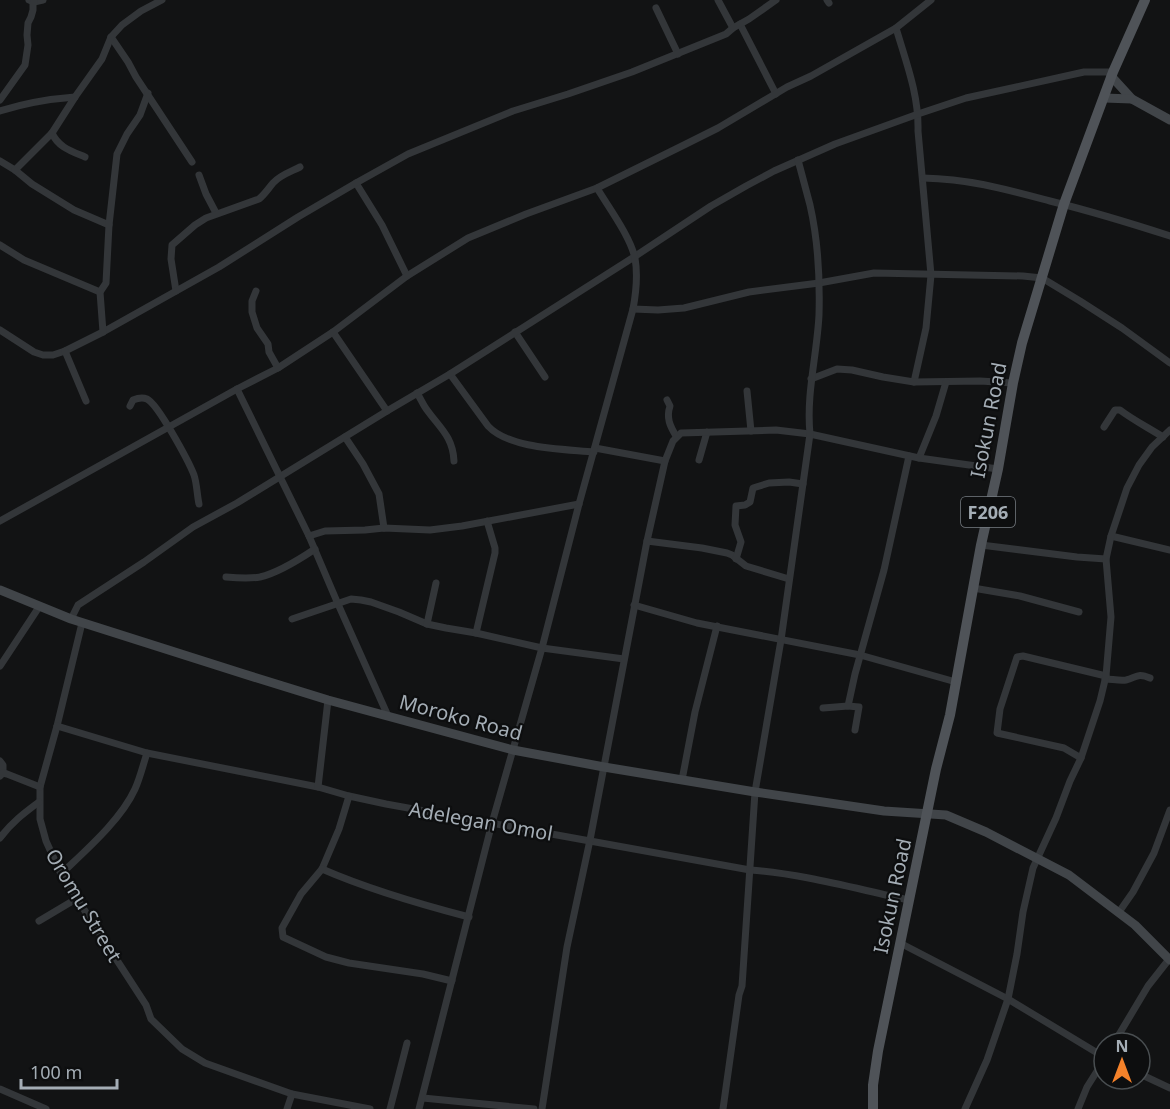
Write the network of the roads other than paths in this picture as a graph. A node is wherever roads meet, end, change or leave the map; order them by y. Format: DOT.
graph roads {
  1 [pos="43,0"];
  2 [pos="162,0"];
  3 [pos="718,0"];
  4 [pos="931,0"];
  5 [pos="1145,0"];
  6 [pos="32,1"];
  7 [pos="774,1"];
  8 [pos="656,8"];
  9 [pos="740,24"];
  10 [pos="733,28"];
  11 [pos="896,28"];
  12 [pos="111,37"];
  13 [pos="118,47"];
  14 [pos="107,48"];
  15 [pos="678,54"];
  16 [pos="1112,74"];
  17 [pos="147,93"];
  18 [pos="776,94"];
  19 [pos="75,97"];
  20 [pos="1104,98"];
  21 [pos="0,99"];
  22 [pos="1132,99"];
  23 [pos="0,111"];
  24 [pos="918,114"];
  25 [pos="1170,120"];
  26 [pos="52,133"];
  27 [pos="85,156"];
  28 [pos="798,160"];
  29 [pos="0,161"];
  30 [pos="192,162"];
  31 [pos="300,168"];
  32 [pos="15,170"];
  33 [pos="199,175"];
  34 [pos="923,178"];
  35 [pos="356,183"];
  36 [pos="597,189"];
  37 [pos="1064,204"];
  38 [pos="216,213"];
  39 [pos="109,225"];
  40 [pos="1170,236"];
  41 [pos="0,245"];
  42 [pos="634,257"];
  43 [pos="931,275"];
  44 [pos="407,276"];
  45 [pos="1042,279"];
  46 [pos="819,283"];
  47 [pos="176,291"];
  48 [pos="256,291"];
  49 [pos="100,292"];
  50 [pos="633,309"];
  51 [pos="0,330"];
  52 [pos="103,332"];
  53 [pos="333,332"];
  54 [pos="515,332"];
  55 [pos="65,351"];
  56 [pos="1170,363"];
  57 [pos="278,368"];
  58 [pos="450,374"];
  59 [pos="545,377"];
  60 [pos="811,379"];
  61 [pos="914,382"];
  62 [pos="946,382"];
  63 [pos="1013,383"];
  64 [pos="237,389"];
  65 [pos="747,391"];
  66 [pos="417,393"];
  67 [pos="667,400"];
  68 [pos="86,401"];
  69 [pos="130,406"];
  70 [pos="387,411"];
  71 [pos="168,428"];
  72 [pos="1104,428"];
  73 [pos="1170,430"];
  74 [pos="751,431"];
  75 [pos="707,432"];
  76 [pos="810,434"];
  77 [pos="676,436"];
  78 [pos="345,437"];
  79 [pos="1163,437"];
  80 [pos="595,450"];
  81 [pos="909,456"];
  82 [pos="919,458"];
  83 [pos="699,460"];
  84 [pos="454,461"];
  85 [pos="665,461"];
  86 [pos="998,469"];
  87 [pos="280,476"];
  88 [pos="803,484"];
  89 [pos="199,504"];
  90 [pos="579,504"];
  91 [pos="0,521"];
  92 [pos="487,521"];
  93 [pos="384,528"];
  94 [pos="309,536"];
  95 [pos="1111,536"];
  96 [pos="647,541"];
  97 [pos="981,545"];
  98 [pos="315,549"];
  99 [pos="1170,550"];
  100 [pos="736,558"];
  101 [pos="1106,559"];
  102 [pos="226,577"];
  103 [pos="789,579"];
  104 [pos="435,583"];
  105 [pos="973,588"];
  106 [pos="0,590"];
  107 [pos="338,604"];
  108 [pos="634,605"];
  109 [pos="39,607"];
  110 [pos="1079,612"];
  111 [pos="71,619"];
  112 [pos="292,619"];
  113 [pos="82,623"];
  114 [pos="427,624"];
  115 [pos="717,626"];
  116 [pos="476,633"];
  117 [pos="781,640"];
  118 [pos="542,648"];
  119 [pos="860,655"];
  120 [pos="624,659"];
  121 [pos="0,666"];
  122 [pos="1105,677"];
  123 [pos="1150,678"];
  124 [pos="956,682"];
  125 [pos="327,700"];
  126 [pos="848,706"];
  127 [pos="824,708"];
  128 [pos="388,716"];
  129 [pos="57,726"];
  130 [pos="855,730"];
  131 [pos="513,750"];
  132 [pos="147,753"];
  133 [pos="1081,758"];
  134 [pos="0,761"];
  135 [pos="604,767"];
  136 [pos="1,775"];
  137 [pos="682,780"];
  138 [pos="318,786"];
  139 [pos="40,787"];
  140 [pos="755,792"];
  141 [pos="349,796"];
  142 [pos="39,802"];
  143 [pos="1170,810"];
  144 [pos="927,814"];
  145 [pos="492,823"];
  146 [pos="0,838"];
  147 [pos="590,840"];
  148 [pos="1038,858"];
  149 [pos="322,869"];
  150 [pos="750,870"];
  151 [pos="61,874"];
  152 [pos="76,898"];
  153 [pos="909,900"];
  154 [pos="1119,912"];
  155 [pos="469,917"];
  156 [pos="39,921"];
  157 [pos="900,943"];
  158 [pos="1170,959"];
  159 [pos="452,981"];
  160 [pos="1008,999"];
  161 [pos="1121,1031"];
  162 [pos="407,1043"];
  163 [pos="1092,1051"];
  164 [pos="1092,1078"];
  165 [pos="1152,1080"];
  166 [pos="1170,1088"];
  167 [pos="0,1089"];
  168 [pos="292,1094"];
  169 [pos="422,1105"];
  170 [pos="966,1107"];
  171 [pos="43,1108"];
  172 [pos="287,1109"];
  173 [pos="370,1109"];
  174 [pos="390,1109"];
  175 [pos="534,1109"];
  176 [pos="543,1109"];
  177 [pos="723,1109"];
  178 [pos="873,1109"];
  179 [pos="1078,1109"];
  1 -- 6 [label="street"];
  2 -- 12 [label="street"];
  3 -- 10 [label="street"];
  4 -- 11 [label="street"];
  5 -- 16 [label="main road, Isokun Road / F206"];
  6 -- 21 [label="street"];
  7 -- 9 [label="street"];
  8 -- 15 [label="street"];
  9 -- 10 [label="street"];
  9 -- 18 [label="street"];
  10 -- 15 [label="street"];
  11 -- 18 [label="street"];
  11 -- 24 [label="street"];
  12 -- 13 [label="street"];
  12 -- 14 [label="street"];
  13 -- 14 [label="street"];
  13 -- 17 [label="street"];
  14 -- 19 [label="street"];
  15 -- 35 [label="street"];
  16 -- 20 [label="main road, Isokun Road / F206"];
  16 -- 22 [label="street"];
  16 -- 24 [label="street"];
  17 -- 30 [label="street"];
  17 -- 39 [label="street"];
  18 -- 36 [label="street"];
  19 -- 23 [label="street"];
  19 -- 26 [label="street"];
  20 -- 22 [label="street"];
  20 -- 37 [label="main road, Isokun Road / F206"];
  22 -- 25 [label="street"];
  24 -- 28 [label="street"];
  24 -- 34 [label="street"];
  26 -- 27 [label="street"];
  26 -- 32 [label="street"];
  28 -- 42 [label="street"];
  28 -- 46 [label="street"];
  29 -- 32 [label="street"];
  31 -- 38 [label="street"];
  32 -- 39 [label="street"];
  33 -- 38 [label="street"];
  34 -- 37 [label="street"];
  34 -- 43 [label="street"];
  35 -- 44 [label="street"];
  35 -- 47 [label="street"];
  36 -- 42 [label="street"];
  36 -- 44 [label="street"];
  37 -- 40 [label="street"];
  37 -- 45 [label="main road, Isokun Road / F206"];
  38 -- 47 [label="street"];
  39 -- 49 [label="street"];
  41 -- 49 [label="street"];
  42 -- 50 [label="street"];
  42 -- 54 [label="street"];
  43 -- 45 [label="street"];
  43 -- 46 [label="street"];
  43 -- 61 [label="street"];
  44 -- 53 [label="street"];
  45 -- 56 [label="street"];
  45 -- 63 [label="main road, Isokun Road / F206"];
  46 -- 50 [label="street"];
  46 -- 60 [label="street"];
  47 -- 52 [label="street"];
  48 -- 57 [label="street"];
  49 -- 52 [label="street"];
  50 -- 80 [label="street"];
  51 -- 55 [label="street"];
  52 -- 55 [label="street"];
  53 -- 57 [label="street"];
  53 -- 70 [label="street"];
  54 -- 58 [label="street"];
  54 -- 59 [label="street"];
  55 -- 68 [label="street"];
  57 -- 64 [label="street"];
  58 -- 66 [label="street"];
  58 -- 80 [label="street"];
  60 -- 61 [label="street"];
  60 -- 76 [label="street"];
  61 -- 62 [label="street"];
  62 -- 63 [label="street"];
  62 -- 82 [label="street"];
  63 -- 86 [label="main road, Isokun Road / F206"];
  64 -- 71 [label="street"];
  64 -- 87 [label="street"];
  65 -- 74 [label="street"];
  66 -- 70 [label="street"];
  66 -- 84 [label="street"];
  67 -- 77 [label="street"];
  69 -- 71 [label="street"];
  70 -- 78 [label="street"];
  71 -- 89 [label="street"];
  71 -- 91 [label="street"];
  72 -- 79 [label="street"];
  73 -- 79 [label="street"];
  74 -- 75 [label="street"];
  74 -- 76 [label="street"];
  75 -- 77 [label="street"];
  75 -- 83 [label="street"];
  76 -- 81 [label="street"];
  76 -- 88 [label="street"];
  77 -- 85 [label="street"];
  78 -- 87 [label="street"];
  78 -- 93 [label="street"];
  79 -- 95 [label="street"];
  80 -- 85 [label="street"];
  80 -- 90 [label="street"];
  81 -- 82 [label="street"];
  81 -- 119 [label="street"];
  82 -- 86 [label="street"];
  85 -- 96 [label="street"];
  86 -- 97 [label="main road, Isokun Road / F206"];
  87 -- 94 [label="street"];
  87 -- 111 [label="street"];
  88 -- 100 [label="street"];
  88 -- 103 [label="street"];
  90 -- 92 [label="street"];
  90 -- 118 [label="street"];
  92 -- 93 [label="street"];
  92 -- 116 [label="street"];
  93 -- 94 [label="street"];
  94 -- 98 [label="street"];
  95 -- 99 [label="street"];
  95 -- 101 [label="street"];
  96 -- 100 [label="street"];
  96 -- 108 [label="street"];
  97 -- 101 [label="street"];
  97 -- 105 [label="main road, Isokun Road / F206"];
  98 -- 102 [label="street"];
  98 -- 107 [label="street"];
  100 -- 103 [label="street"];
  101 -- 122 [label="street"];
  103 -- 117 [label="street"];
  104 -- 114 [label="street"];
  105 -- 110 [label="street"];
  105 -- 124 [label="main road, Isokun Road / F206"];
  106 -- 109 [label="street, Moroko Road"];
  107 -- 112 [label="street"];
  107 -- 114 [label="street"];
  107 -- 128 [label="street"];
  108 -- 115 [label="street"];
  108 -- 120 [label="street"];
  109 -- 111 [label="street, Moroko Road"];
  109 -- 121 [label="street"];
  111 -- 113 [label="street, Moroko Road"];
  113 -- 125 [label="street, Moroko Road"];
  113 -- 129 [label="street, Oromu Street"];
  114 -- 116 [label="street"];
  115 -- 117 [label="street"];
  115 -- 137 [label="street"];
  116 -- 118 [label="street"];
  117 -- 119 [label="street"];
  117 -- 140 [label="street"];
  118 -- 120 [label="street"];
  118 -- 131 [label="street"];
  119 -- 124 [label="street"];
  119 -- 126 [label="street"];
  120 -- 135 [label="street"];
  122 -- 123 [label="street"];
  122 -- 133 [label="street"];
  122 -- 133 [label="street"];
  124 -- 144 [label="main road, Isokun Road / F206"];
  125 -- 128 [label="street, Moroko Road"];
  125 -- 138 [label="street"];
  126 -- 127 [label="street"];
  126 -- 130 [label="street"];
  128 -- 131 [label="street, Moroko Road"];
  129 -- 132 [label="street, Adelegan Omol"];
  129 -- 139 [label="street, Oromu Street"];
  131 -- 135 [label="street, Moroko Road"];
  131 -- 145 [label="street"];
  132 -- 138 [label="street, Adelegan Omol"];
  132 -- 151 [label="street"];
  133 -- 148 [label="street"];
  134 -- 136 [label="street"];
  135 -- 137 [label="street, Moroko Road"];
  135 -- 147 [label="street"];
  136 -- 139 [label="street"];
  137 -- 140 [label="street, Moroko Road"];
  138 -- 141 [label="street, Adelegan Omol"];
  139 -- 142 [label="street, Oromu Street"];
  140 -- 144 [label="street, Moroko Road"];
  140 -- 150 [label="street"];
  141 -- 145 [label="street, Adelegan Omol"];
  141 -- 149 [label="street"];
  142 -- 146 [label="street"];
  142 -- 151 [label="street, Oromu Street"];
  143 -- 154 [label="street"];
  144 -- 148 [label="street, Moroko Road"];
  144 -- 153 [label="main road, Isokun Road / F206"];
  145 -- 147 [label="street, Adelegan Omol"];
  145 -- 155 [label="street"];
  147 -- 150 [label="street, Adelegan Omol"];
  147 -- 176 [label="street"];
  148 -- 154 [label="street, Moroko Road"];
  148 -- 160 [label="street"];
  149 -- 155 [label="street"];
  149 -- 159 [label="street"];
  150 -- 153 [label="street, Adelegan Omol"];
  150 -- 177 [label="street"];
  151 -- 152 [label="street, Oromu Street"];
  152 -- 156 [label="street"];
  152 -- 168 [label="street, Oromu Street"];
  153 -- 157 [label="main road, Isokun Road / F206"];
  154 -- 158 [label="street, Moroko Road"];
  155 -- 159 [label="street"];
  157 -- 160 [label="street"];
  157 -- 178 [label="main road, Isokun Road / F206"];
  158 -- 161 [label="street"];
  159 -- 169 [label="street"];
  160 -- 163 [label="street"];
  160 -- 170 [label="street"];
  162 -- 174 [label="street"];
  164 -- 179 [label="street"];
  165 -- 166 [label="street"];
  167 -- 171 [label="street"];
  168 -- 172 [label="street"];
  168 -- 173 [label="street"];
  169 -- 175 [label="street"];
}
